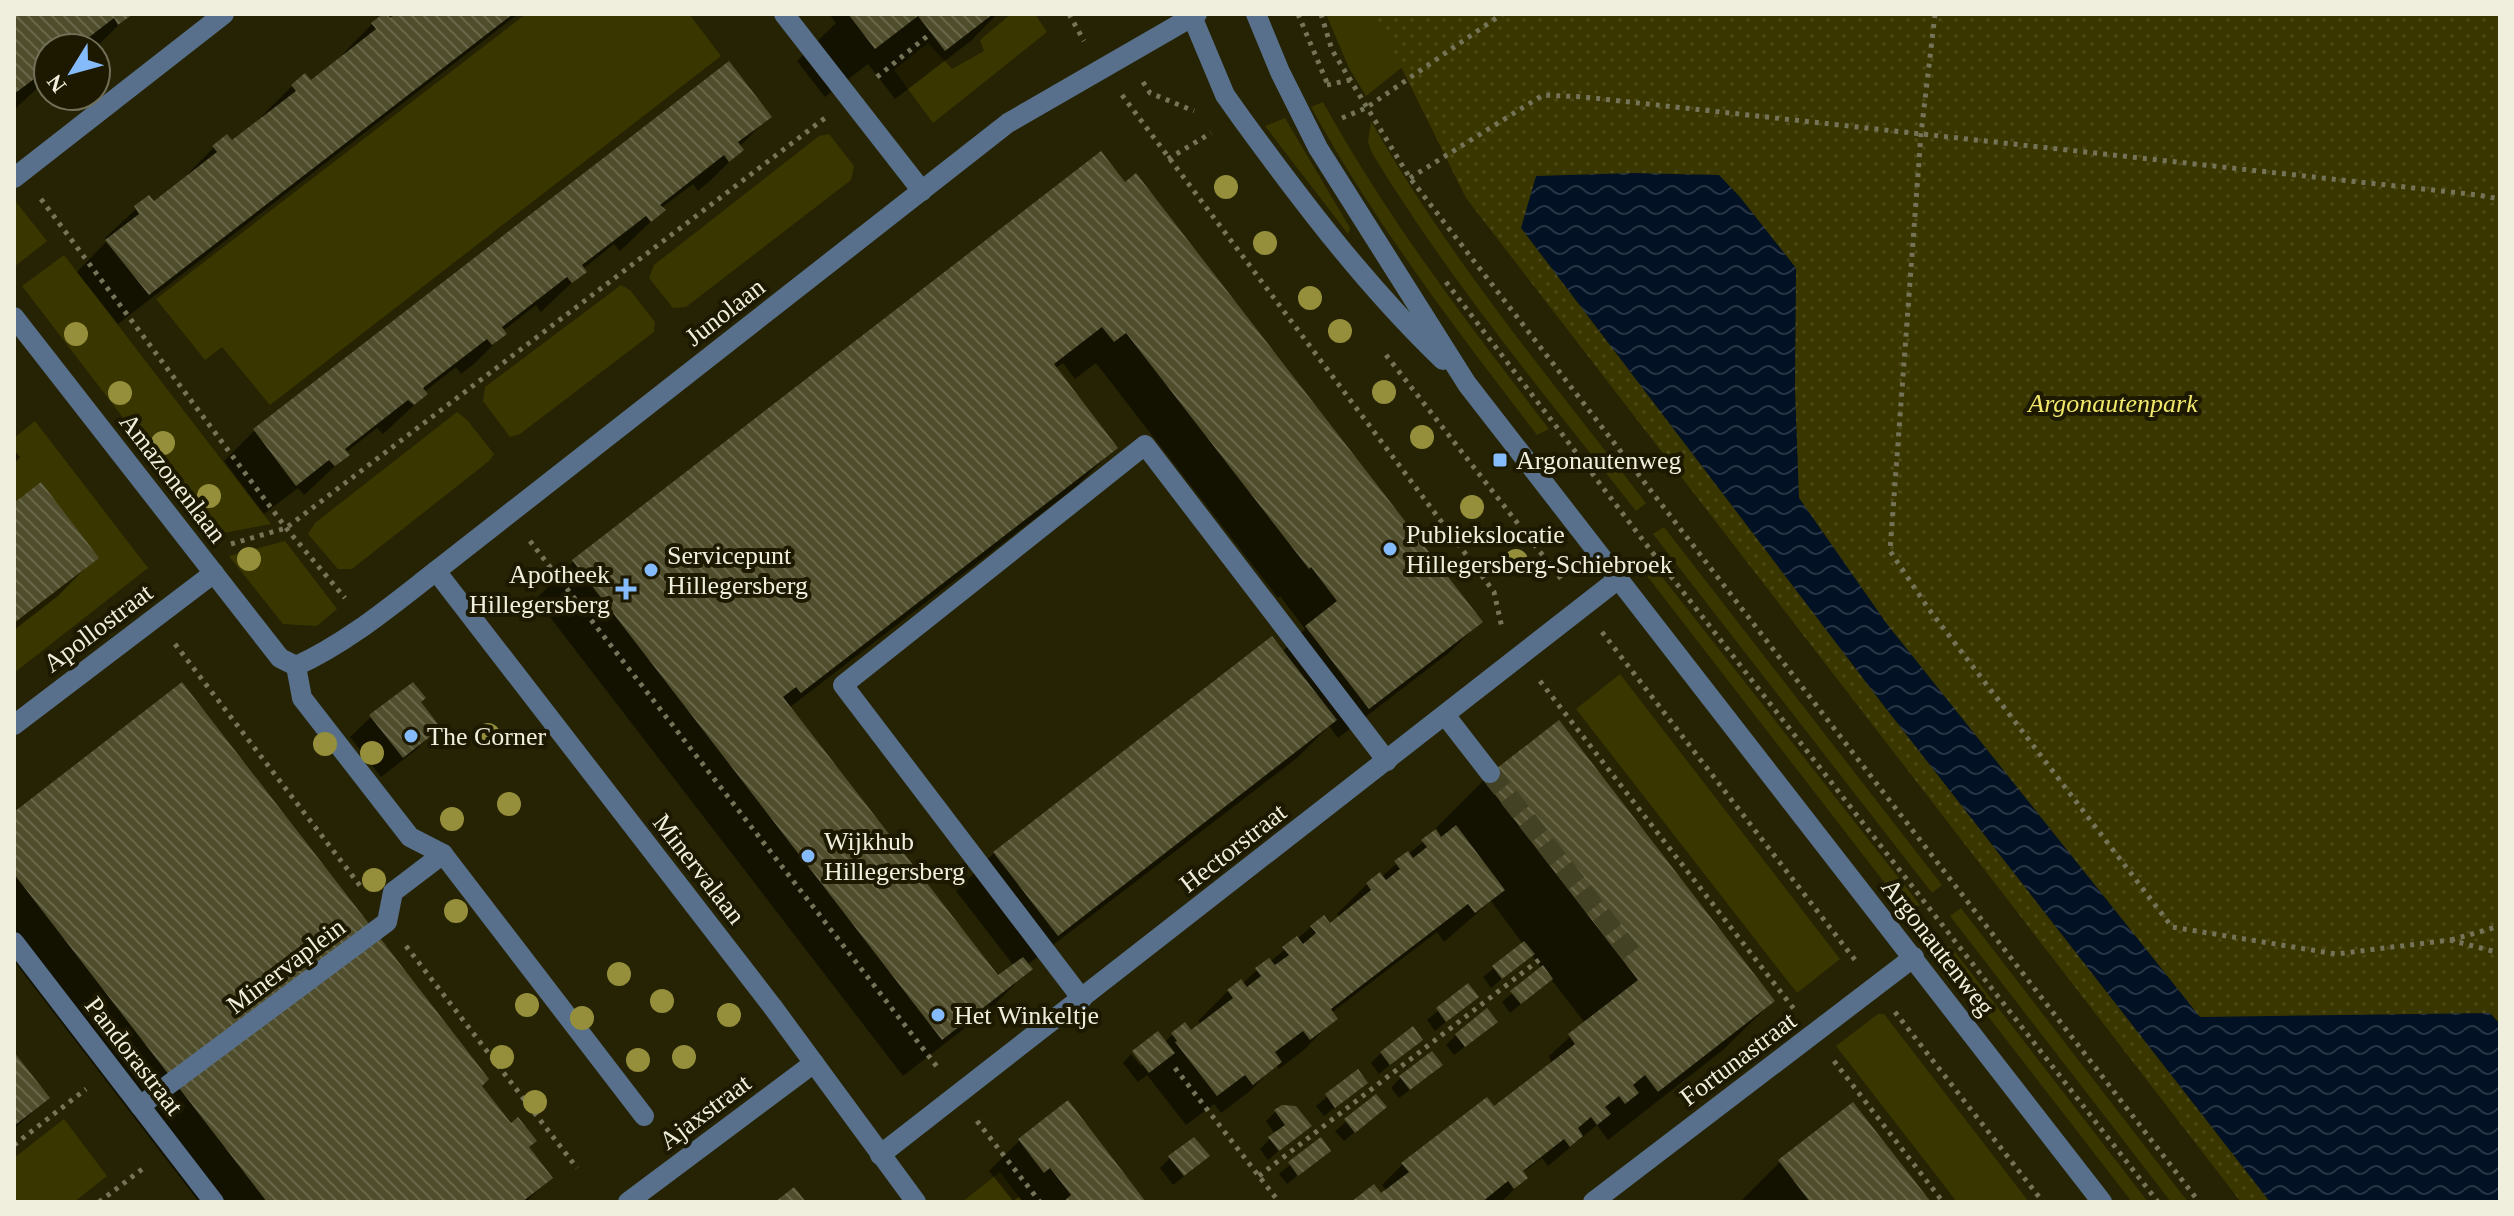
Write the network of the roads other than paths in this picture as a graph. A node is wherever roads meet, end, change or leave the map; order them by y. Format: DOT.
graph roads {
  1 [pos="224,14"];
  2 [pos="784,14"];
  3 [pos="1256,14"];
  4 [pos="1193,15"];
  5 [pos="18,176"];
  6 [pos="922,191"];
  7 [pos="14,317"];
  8 [pos="1467,384"];
  9 [pos="436,571"];
  10 [pos="214,573"];
  11 [pos="1617,580"];
  12 [pos="296,666"];
  13 [pos="1445,715"];
  14 [pos="14,725"];
  15 [pos="1387,761"];
  16 [pos="1490,773"];
  17 [pos="443,854"];
  18 [pos="18,956"];
  19 [pos="1914,957"];
  20 [pos="1082,999"];
  21 [pos="814,1063"];
  22 [pos="140,1106"];
  23 [pos="644,1116"];
  24 [pos="880,1155"];
  25 [pos="214,1202"];
  26 [pos="628,1202"];
  27 [pos="916,1202"];
  28 [pos="1593,1202"];
  29 [pos="2102,1202"];
  1 -- 5 [label="street"];
  2 -- 6 [label="street"];
  3 -- 8 [label="street, Argonautenweg"];
  4 -- 6 [label="street, Junolaan"];
  4 -- 8 [label="street, Argonautenweg"];
  6 -- 9 [label="street, Junolaan"];
  7 -- 10 [label="street, Amazonenlaan"];
  8 -- 11 [label="street, Argonautenweg"];
  9 -- 12 [label="street, Junolaan"];
  9 -- 21 [label="street, Minervalaan"];
  10 -- 12 [label="street, Amazonenlaan"];
  10 -- 14 [label="street, Apollostraat"];
  11 -- 13 [label="street, Hectorstraat"];
  11 -- 19 [label="street, Argonautenweg"];
  12 -- 17 [label="street"];
  13 -- 15 [label="street, Hectorstraat"];
  13 -- 16 [label="street"];
  15 -- 20 [label="street, Hectorstraat"];
  15 -- 20 [label="street"];
  17 -- 22 [label="street, Minervaplein"];
  17 -- 23 [label="street"];
  18 -- 22 [label="street, Pandorastraat"];
  19 -- 28 [label="street, Fortunastraat"];
  19 -- 29 [label="street, Argonautenweg"];
  20 -- 24 [label="street, Hectorstraat"];
  21 -- 24 [label="street, Minervalaan"];
  21 -- 26 [label="street, Ajaxstraat"];
  22 -- 25 [label="street, Pandorastraat"];
  24 -- 27 [label="street, Minervalaan"];
}
